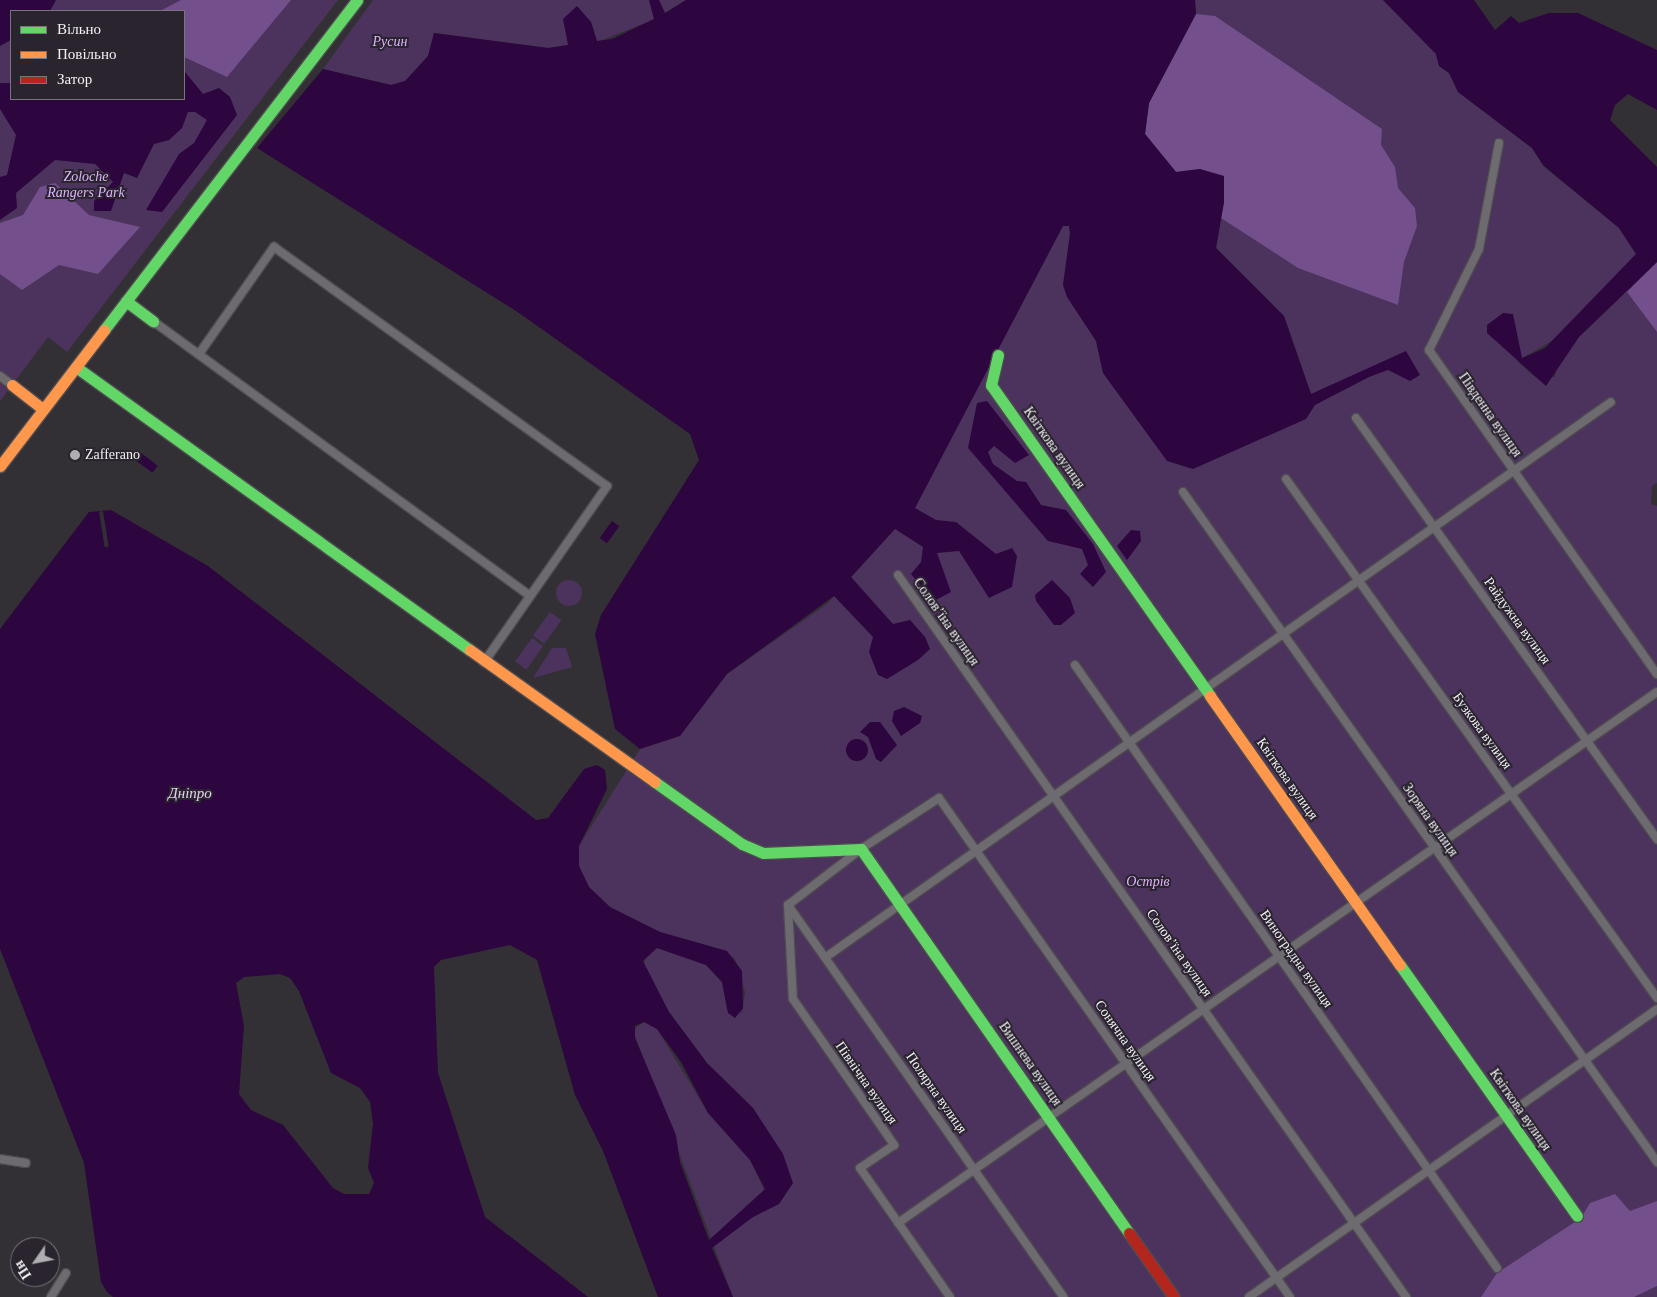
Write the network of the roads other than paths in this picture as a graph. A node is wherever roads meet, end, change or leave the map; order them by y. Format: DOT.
graph roads {
  1 [pos="357,0"];
  2 [pos="1499,143"];
  3 [pos="126,301"];
  4 [pos="153,321"];
  5 [pos="198,354"];
  6 [pos="998,355"];
  7 [pos="76,367"];
  8 [pos="0,376"];
  9 [pos="12,385"];
  10 [pos="1611,402"];
  11 [pos="43,409"];
  12 [pos="1356,418"];
  13 [pos="1,463"];
  14 [pos="1514,470"];
  15 [pos="1286,479"];
  16 [pos="1183,492"];
  17 [pos="1434,526"];
  18 [pos="898,575"];
  19 [pos="1358,579"];
  20 [pos="529,595"];
  21 [pos="1283,632"];
  22 [pos="484,662"];
  23 [pos="1075,665"];
  24 [pos="1657,674"];
  25 [pos="1204,688"];
  26 [pos="1657,692"];
  27 [pos="1128,741"];
  28 [pos="1587,741"];
  29 [pos="1511,794"];
  30 [pos="1053,796"];
  31 [pos="1657,839"];
  32 [pos="1435,847"];
  33 [pos="861,849"];
  34 [pos="976,849"];
  35 [pos="900,903"];
  36 [pos="1356,903"];
  37 [pos="788,905"];
  38 [pos="1279,956"];
  39 [pos="826,957"];
  40 [pos="1657,998"];
  41 [pos="1203,1009"];
  42 [pos="1657,1009"];
  43 [pos="1585,1060"];
  44 [pos="1126,1064"];
  45 [pos="1506,1116"];
  46 [pos="1049,1118"];
  47 [pos="0,1159"];
  48 [pos="1657,1162"];
  49 [pos="26,1163"];
  50 [pos="975,1169"];
  51 [pos="1429,1170"];
  52 [pos="1576,1216"];
  53 [pos="898,1223"];
  54 [pos="1354,1223"];
  55 [pos="1497,1268"];
  56 [pos="66,1273"];
  57 [pos="1276,1278"];
  58 [pos="50,1297"];
  59 [pos="950,1297"];
  60 [pos="1063,1297"];
  61 [pos="1174,1297"];
  62 [pos="1249,1297"];
  63 [pos="1290,1297"];
  64 [pos="1406,1297"];
  1 -- 3 [label="street"];
  2 -- 14 [label="street, Південна вулиця"];
  3 -- 4 [label="street"];
  3 -- 7 [label="street"];
  4 -- 5 [label="street"];
  5 -- 20 [label="street"];
  5 -- 20 [label="street"];
  6 -- 25 [label="street, Квіткова вулиця"];
  7 -- 11 [label="street"];
  7 -- 22 [label="street"];
  8 -- 9 [label="street"];
  9 -- 11 [label="street"];
  10 -- 14 [label="street"];
  11 -- 13 [label="street"];
  12 -- 17 [label="street, Райдужна вулиця"];
  14 -- 17 [label="street"];
  14 -- 24 [label="street, Південна вулиця"];
  15 -- 19 [label="street, Бузкова вулиця"];
  16 -- 21 [label="street, Зоряна вулиця"];
  17 -- 19 [label="street"];
  17 -- 28 [label="street, Райдужна вулиця"];
  18 -- 30 [label="street, Соловʼїна вулиця"];
  19 -- 21 [label="street"];
  19 -- 29 [label="street, Бузкова вулиця"];
  20 -- 22 [label="street"];
  21 -- 25 [label="street"];
  21 -- 32 [label="street, Зоряна вулиця"];
  22 -- 33 [label="street"];
  23 -- 27 [label="street, Виноградна вулиця"];
  25 -- 27 [label="street"];
  25 -- 36 [label="street, Квіткова вулиця"];
  26 -- 28 [label="street"];
  27 -- 30 [label="street"];
  27 -- 38 [label="street, Виноградна вулиця"];
  28 -- 29 [label="street"];
  28 -- 31 [label="street, Райдужна вулиця"];
  29 -- 32 [label="street"];
  29 -- 40 [label="street, Бузкова вулиця"];
  30 -- 34 [label="street"];
  30 -- 41 [label="street, Соловʼїна вулиця"];
  32 -- 36 [label="street"];
  32 -- 43 [label="street, Зоряна вулиця"];
  33 -- 34 [label="street, Сонячна вулиця"];
  33 -- 35 [label="street, Вишнева вулиця"];
  33 -- 37 [label="street"];
  34 -- 35 [label="street"];
  34 -- 44 [label="street, Сонячна вулиця"];
  35 -- 39 [label="street"];
  35 -- 46 [label="street, Вишнева вулиця"];
  36 -- 38 [label="street"];
  36 -- 45 [label="street, Квіткова вулиця"];
  37 -- 39 [label="street, Полярна вулиця"];
  37 -- 53 [label="street, Північна вулиця"];
  38 -- 41 [label="street"];
  38 -- 51 [label="street, Виноградна вулиця"];
  39 -- 50 [label="street, Полярна вулиця"];
  41 -- 44 [label="street"];
  41 -- 54 [label="street, Соловʼїна вулиця"];
  42 -- 43 [label="street"];
  43 -- 45 [label="street"];
  43 -- 48 [label="street, Зоряна вулиця"];
  44 -- 46 [label="street"];
  44 -- 57 [label="street, Сонячна вулиця"];
  45 -- 51 [label="street"];
  45 -- 52 [label="street, Квіткова вулиця"];
  46 -- 50 [label="street"];
  46 -- 61 [label="street, Вишнева вулиця"];
  47 -- 49 [label="street"];
  50 -- 53 [label="street"];
  50 -- 60 [label="street, Полярна вулиця"];
  51 -- 54 [label="street"];
  51 -- 55 [label="street, Виноградна вулиця"];
  53 -- 59 [label="street, Північна вулиця"];
  54 -- 57 [label="street"];
  54 -- 64 [label="street, Соловʼїна вулиця"];
  56 -- 58 [label="street"];
  57 -- 62 [label="street"];
  57 -- 63 [label="street, Сонячна вулиця"];
}
